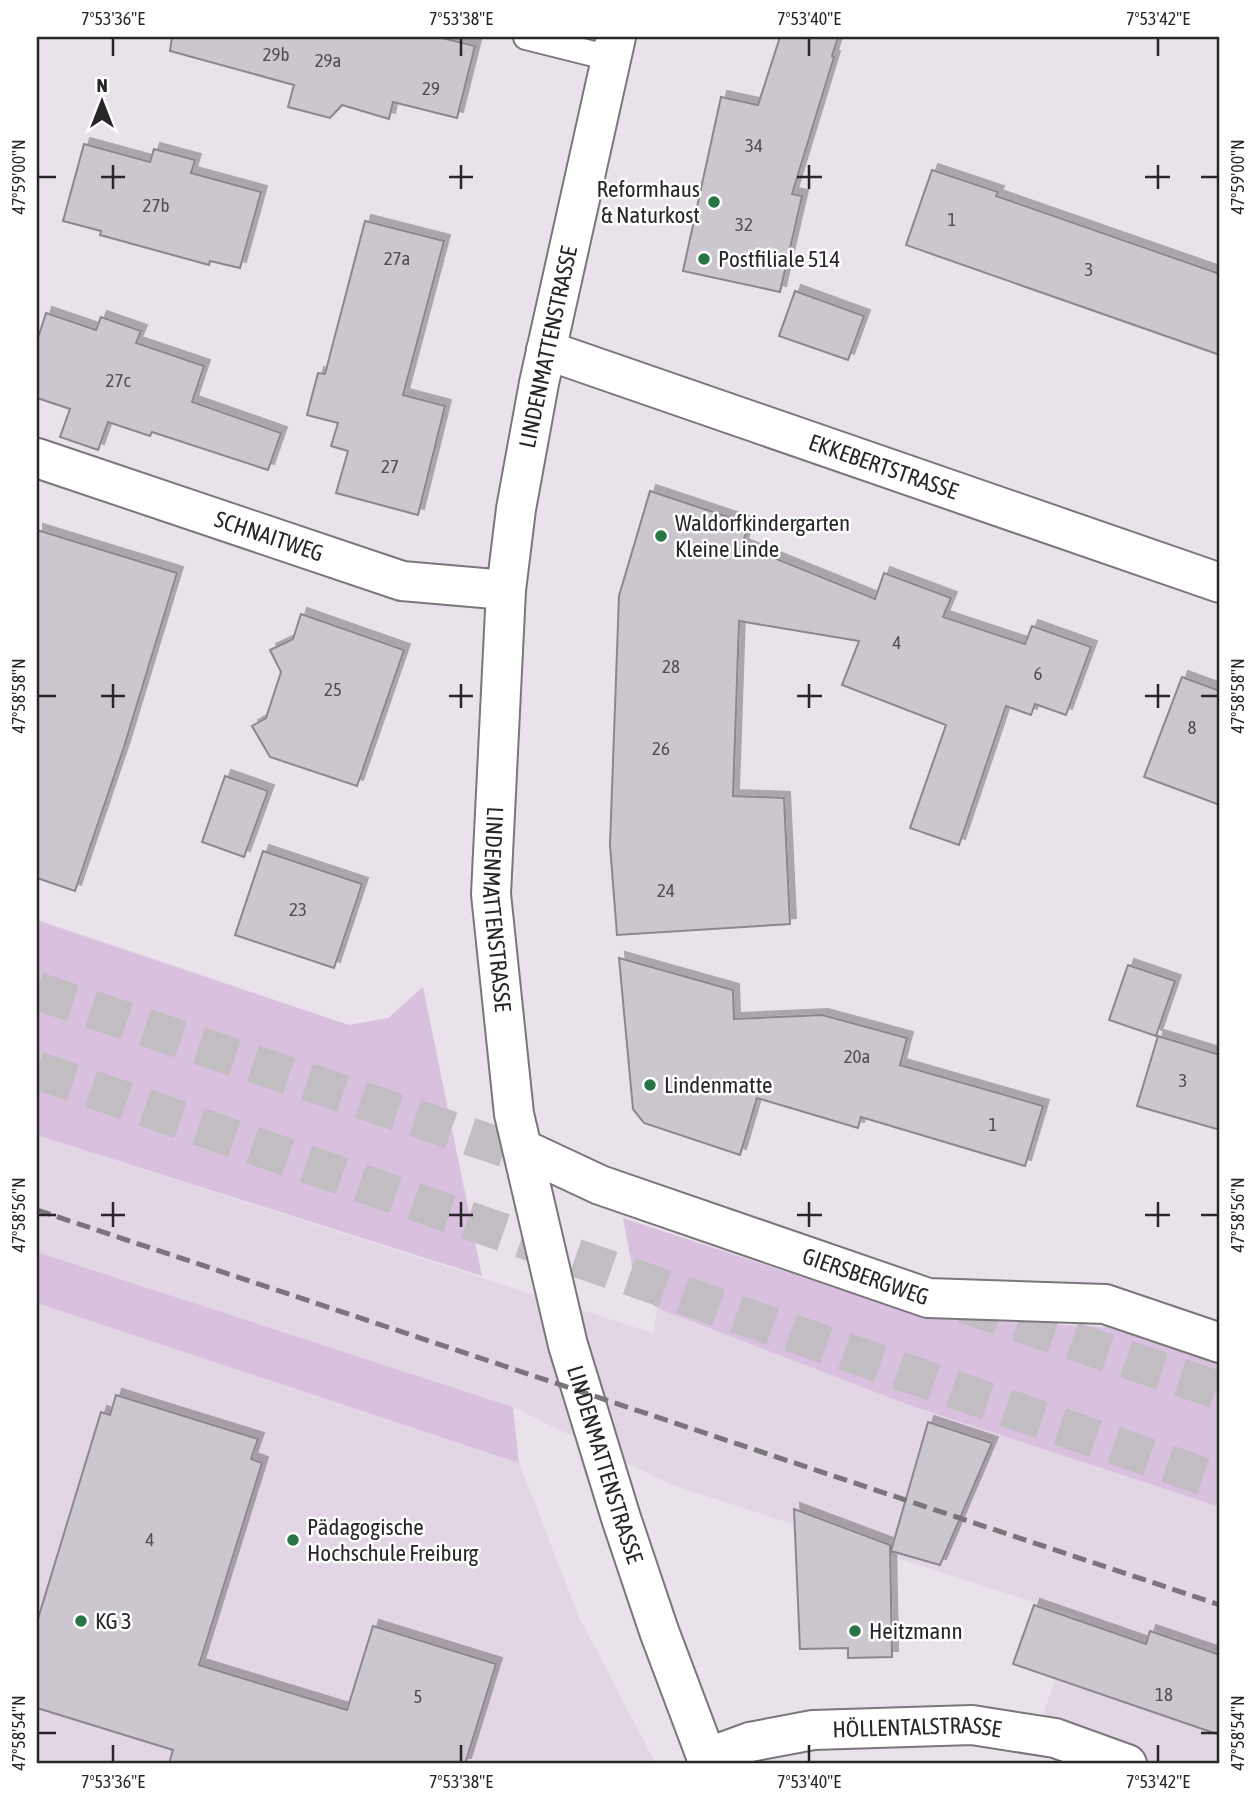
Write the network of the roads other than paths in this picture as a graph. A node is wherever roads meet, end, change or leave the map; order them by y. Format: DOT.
graph roads {
  1 [pos="526,37"];
  2 [pos="613,47"];
  3 [pos="546,350"];
  4 [pos="37,458"];
  5 [pos="1220,583"];
  6 [pos="506,590"];
  7 [pos="523,1149"];
  8 [pos="1220,1343"];
  9 [pos="708,1761"];
  10 [pos="1127,1764"];
  1 -- 2 [label="lane"];
  2 -- 3 [label="street, LINDENMATTENSTRASSE"];
  3 -- 5 [label="street, EKKEBERTSTRASSE"];
  3 -- 6 [label="street, LINDENMATTENSTRASSE"];
  4 -- 6 [label="street, SCHNAITWEG"];
  6 -- 7 [label="street, LINDENMATTENSTRASSE"];
  7 -- 8 [label="street, GIERSBERGWEG"];
  7 -- 9 [label="street, LINDENMATTENSTRASSE"];
  9 -- 10 [label="street, HÖLLENTALSTRASSE"];
}
